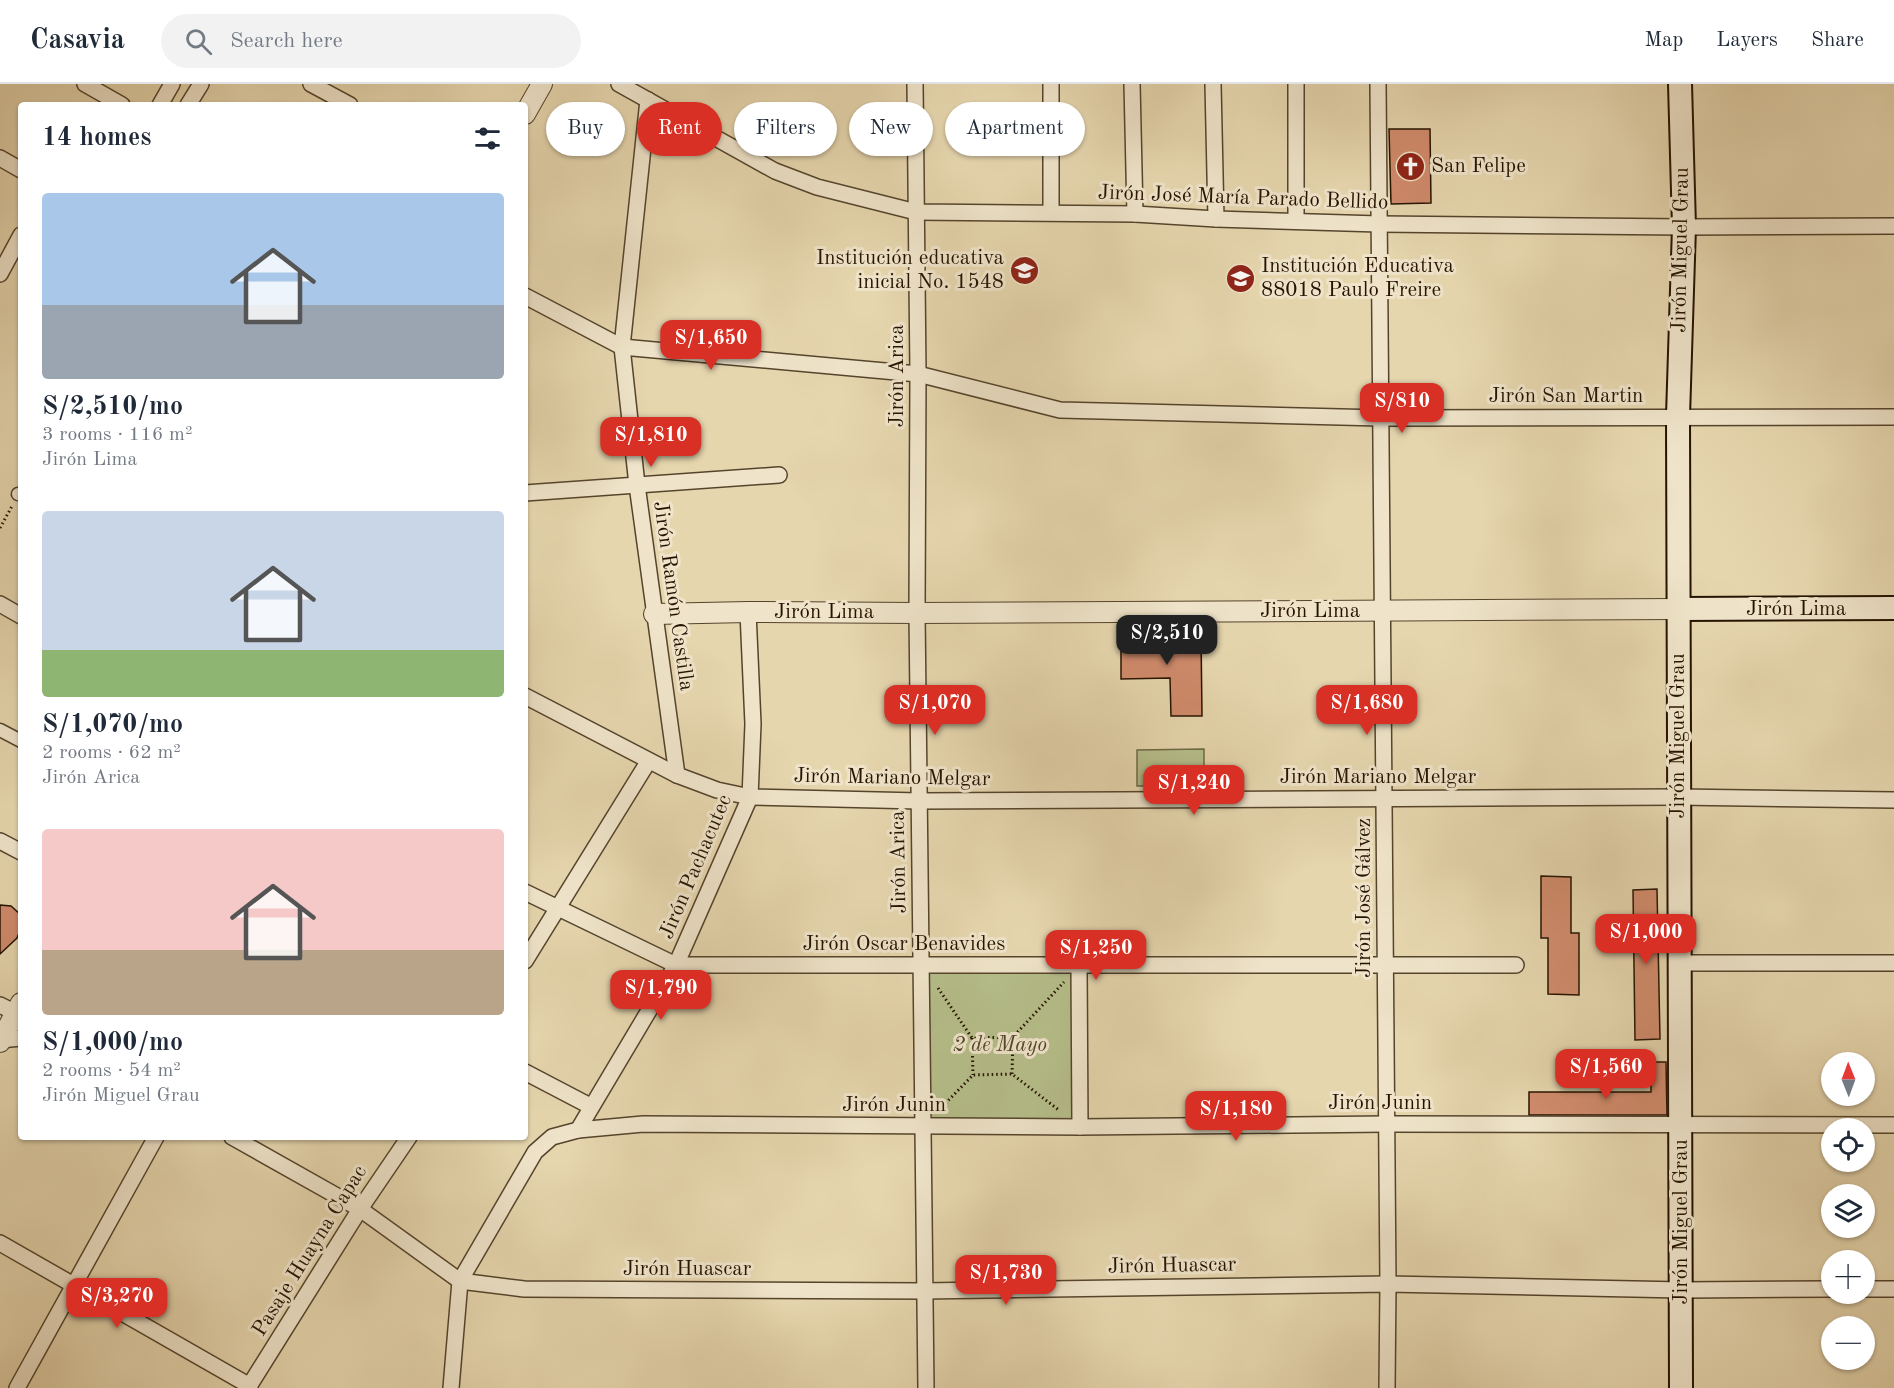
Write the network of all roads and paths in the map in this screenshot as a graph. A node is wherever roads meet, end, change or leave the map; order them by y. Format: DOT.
graph roads {
  1 [pos="85,84"];
  2 [pos="172,84"];
  3 [pos="201,84"];
  4 [pos="311,84"];
  5 [pos="542,84"];
  6 [pos="619,84"];
  7 [pos="915,84"];
  8 [pos="1051,84"];
  9 [pos="1132,84"];
  10 [pos="1213,84"];
  11 [pos="1296,84"];
  12 [pos="1378,84"];
  13 [pos="1680,84"];
  14 [pos="648,100"];
  15 [pos="117,102"];
  16 [pos="162,102"];
  17 [pos="190,102"];
  18 [pos="344,102"];
  19 [pos="528,109"];
  20 [pos="0,158"];
  21 [pos="18,168"];
  22 [pos="916,212"];
  23 [pos="1051,212"];
  24 [pos="1135,214"];
  25 [pos="1216,219"];
  26 [pos="1296,220"];
  27 [pos="1379,224"];
  28 [pos="1894,226"];
  29 [pos="1684,227"];
  30 [pos="18,241"];
  31 [pos="0,274"];
  32 [pos="528,298"];
  33 [pos="622,347"];
  34 [pos="918,374"];
  35 [pos="1678,416"];
  36 [pos="1894,417"];
  37 [pos="1381,418"];
  38 [pos="779,476"];
  39 [pos="637,485"];
  40 [pos="528,493"];
  41 [pos="0,604"];
  42 [pos="1894,608"];
  43 [pos="1678,609"];
  44 [pos="1382,611"];
  45 [pos="748,612"];
  46 [pos="917,613"];
  47 [pos="18,614"];
  48 [pos="654,614"];
  49 [pos="528,698"];
  50 [pos="0,730"];
  51 [pos="18,739"];
  52 [pos="648,762"];
  53 [pos="677,776"];
  54 [pos="750,797"];
  55 [pos="1678,797"];
  56 [pos="1384,798"];
  57 [pos="1894,800"];
  58 [pos="919,801"];
  59 [pos="0,841"];
  60 [pos="18,850"];
  61 [pos="528,894"];
  62 [pos="559,909"];
  63 [pos="528,957"];
  64 [pos="1679,963"];
  65 [pos="1894,963"];
  66 [pos="921,964"];
  67 [pos="676,965"];
  68 [pos="1079,965"];
  69 [pos="1516,965"];
  70 [pos="1385,966"];
  71 [pos="14,1011"];
  72 [pos="1012,1037"];
  73 [pos="18,1038"];
  74 [pos="972,1038"];
  75 [pos="0,1041"];
  76 [pos="528,1074"];
  77 [pos="1012,1074"];
  78 [pos="973,1075"];
  79 [pos="590,1107"];
  80 [pos="1386,1124"];
  81 [pos="1680,1125"];
  82 [pos="1894,1125"];
  83 [pos="923,1126"];
  84 [pos="1080,1127"];
  85 [pos="578,1130"];
  86 [pos="154,1140"];
  87 [pos="237,1140"];
  88 [pos="407,1140"];
  89 [pos="360,1209"];
  90 [pos="0,1243"];
  91 [pos="460,1281"];
  92 [pos="1388,1284"];
  93 [pos="74,1286"];
  94 [pos="1821,1289"];
  95 [pos="1875,1289"];
  96 [pos="1894,1289"];
  97 [pos="1682,1290"];
  98 [pos="924,1291"];
  99 [pos="249,1387"];
  100 [pos="17,1388"];
  101 [pos="452,1388"];
  102 [pos="926,1388"];
  103 [pos="1387,1388"];
  104 [pos="1681,1388"];
  1 -- 15 [label="street"];
  2 -- 16 [label="street"];
  3 -- 17 [label="street"];
  4 -- 18 [label="street"];
  5 -- 19 [label="street"];
  6 -- 14 [label="street, Jirón José María Parado Bellido"];
  7 -- 22 [label="street, Jirón Arica"];
  8 -- 23 [label="street"];
  9 -- 24 [label="street"];
  10 -- 25 [label="street"];
  11 -- 26 [label="street"];
  12 -- 27 [label="street, Jirón José Gálvez"];
  13 -- 29 [label="main road, Jirón Miguel Grau"];
  14 -- 22 [label="street, Jirón José María Parado Bellido"];
  14 -- 33 [label="street, Jirón Ramón Castilla"];
  20 -- 21 [label="street"];
  22 -- 23 [label="street, Jirón José María Parado Bellido"];
  22 -- 34 [label="street, Jirón Arica"];
  23 -- 24 [label="street, Jirón José María Parado Bellido"];
  24 -- 25 [label="street, Jirón José María Parado Bellido"];
  25 -- 26 [label="street, Jirón José María Parado Bellido"];
  26 -- 27 [label="street, Jirón José María Parado Bellido"];
  27 -- 29 [label="street, Jirón José María Parado Bellido"];
  27 -- 37 [label="street, Jirón José Gálvez"];
  28 -- 29 [label="street, Jirón José María Parado Bellido"];
  29 -- 35 [label="main road, Jirón Miguel Grau"];
  30 -- 31 [label="street"];
  32 -- 33 [label="street"];
  33 -- 34 [label="street, Jirón San Martin"];
  33 -- 39 [label="street, Jirón Ramón Castilla"];
  34 -- 37 [label="street, Jirón San Martin"];
  34 -- 46 [label="street, Jirón Arica"];
  35 -- 36 [label="street, Jirón San Martin"];
  35 -- 37 [label="street, Jirón San Martin"];
  35 -- 43 [label="main road, Jirón Miguel Grau"];
  37 -- 44 [label="street, Jirón José Gálvez"];
  38 -- 39 [label="street"];
  39 -- 40 [label="street"];
  39 -- 48 [label="street, Jirón Ramón Castilla"];
  41 -- 47 [label="street"];
  42 -- 43 [label="main road, Jirón Lima"];
  43 -- 44 [label="street, Jirón Lima"];
  43 -- 55 [label="main road, Jirón Miguel Grau"];
  44 -- 46 [label="street, Jirón Lima"];
  44 -- 56 [label="street, Jirón José Gálvez"];
  45 -- 46 [label="street, Jirón Lima"];
  45 -- 48 [label="street, Jirón Lima"];
  45 -- 54 [label="street, Jirón Pachacutec"];
  46 -- 58 [label="street, Jirón Arica"];
  48 -- 53 [label="street, Jirón Ramón Castilla"];
  49 -- 52 [label="street, Jirón Mariano Melgar"];
  50 -- 51 [label="street"];
  52 -- 53 [label="street, Jirón Mariano Melgar"];
  52 -- 62 [label="street"];
  53 -- 54 [label="street, Jirón Mariano Melgar"];
  54 -- 58 [label="street, Jirón Mariano Melgar"];
  54 -- 67 [label="street, Jirón Pachacutec"];
  55 -- 56 [label="street, Jirón Mariano Melgar"];
  55 -- 57 [label="street, Jirón Mariano Melgar"];
  55 -- 64 [label="main road, Jirón Miguel Grau"];
  56 -- 58 [label="street, Jirón Mariano Melgar"];
  56 -- 70 [label="street, Jirón José Gálvez"];
  58 -- 66 [label="street, Jirón Arica"];
  59 -- 60 [label="street"];
  61 -- 62 [label="street, Jirón Oscar Benavides"];
  62 -- 63 [label="street"];
  62 -- 67 [label="street, Jirón Oscar Benavides"];
  64 -- 65 [label="street"];
  64 -- 81 [label="main road, Jirón Miguel Grau"];
  66 -- 67 [label="street, Jirón Oscar Benavides"];
  66 -- 68 [label="street, Jirón Oscar Benavides"];
  66 -- 74 [label="path"];
  66 -- 83 [label="street, Jirón Arica"];
  67 -- 79 [label="street, Jirón Pachacutec"];
  68 -- 70 [label="street, Jirón Oscar Benavides"];
  68 -- 72 [label="path"];
  68 -- 84 [label="street"];
  69 -- 70 [label="street, Jirón Oscar Benavides"];
  70 -- 80 [label="street, Jirón José Gálvez"];
  71 -- 75 [label="street"];
  72 -- 74 [label="path"];
  72 -- 77 [label="path"];
  73 -- 75 [label="street"];
  74 -- 78 [label="path"];
  76 -- 79 [label="street"];
  77 -- 78 [label="path"];
  77 -- 84 [label="path"];
  78 -- 83 [label="path"];
  79 -- 85 [label="street, Jirón Pachacutec"];
  80 -- 81 [label="street, Jirón Junin"];
  80 -- 84 [label="street, Jirón Junin"];
  80 -- 92 [label="street, Jirón José Gálvez"];
  81 -- 82 [label="street, Jirón Junin"];
  81 -- 97 [label="main road, Jirón Miguel Grau"];
  83 -- 84 [label="street, Jirón Junin"];
  83 -- 85 [label="street, Jirón Junin"];
  83 -- 98 [label="street, Jirón Arica"];
  85 -- 91 [label="street"];
  86 -- 93 [label="street"];
  87 -- 89 [label="street, Jirón Huascar"];
  88 -- 89 [label="street, Pasaje Huayna Capac"];
  89 -- 91 [label="street, Jirón Huascar"];
  89 -- 99 [label="street, Pasaje Huayna Capac"];
  90 -- 93 [label="street"];
  91 -- 98 [label="street, Jirón Huascar"];
  91 -- 101 [label="street"];
  92 -- 97 [label="street, Jirón Huascar"];
  92 -- 98 [label="street, Jirón Huascar"];
  92 -- 103 [label="street, Jirón José Gálvez"];
  93 -- 99 [label="street"];
  93 -- 100 [label="street"];
  94 -- 97 [label="street, Jirón Huascar"];
  95 -- 96 [label="street"];
  97 -- 104 [label="main road, Jirón Miguel Grau"];
  98 -- 102 [label="street, Jirón Arica"];
}
